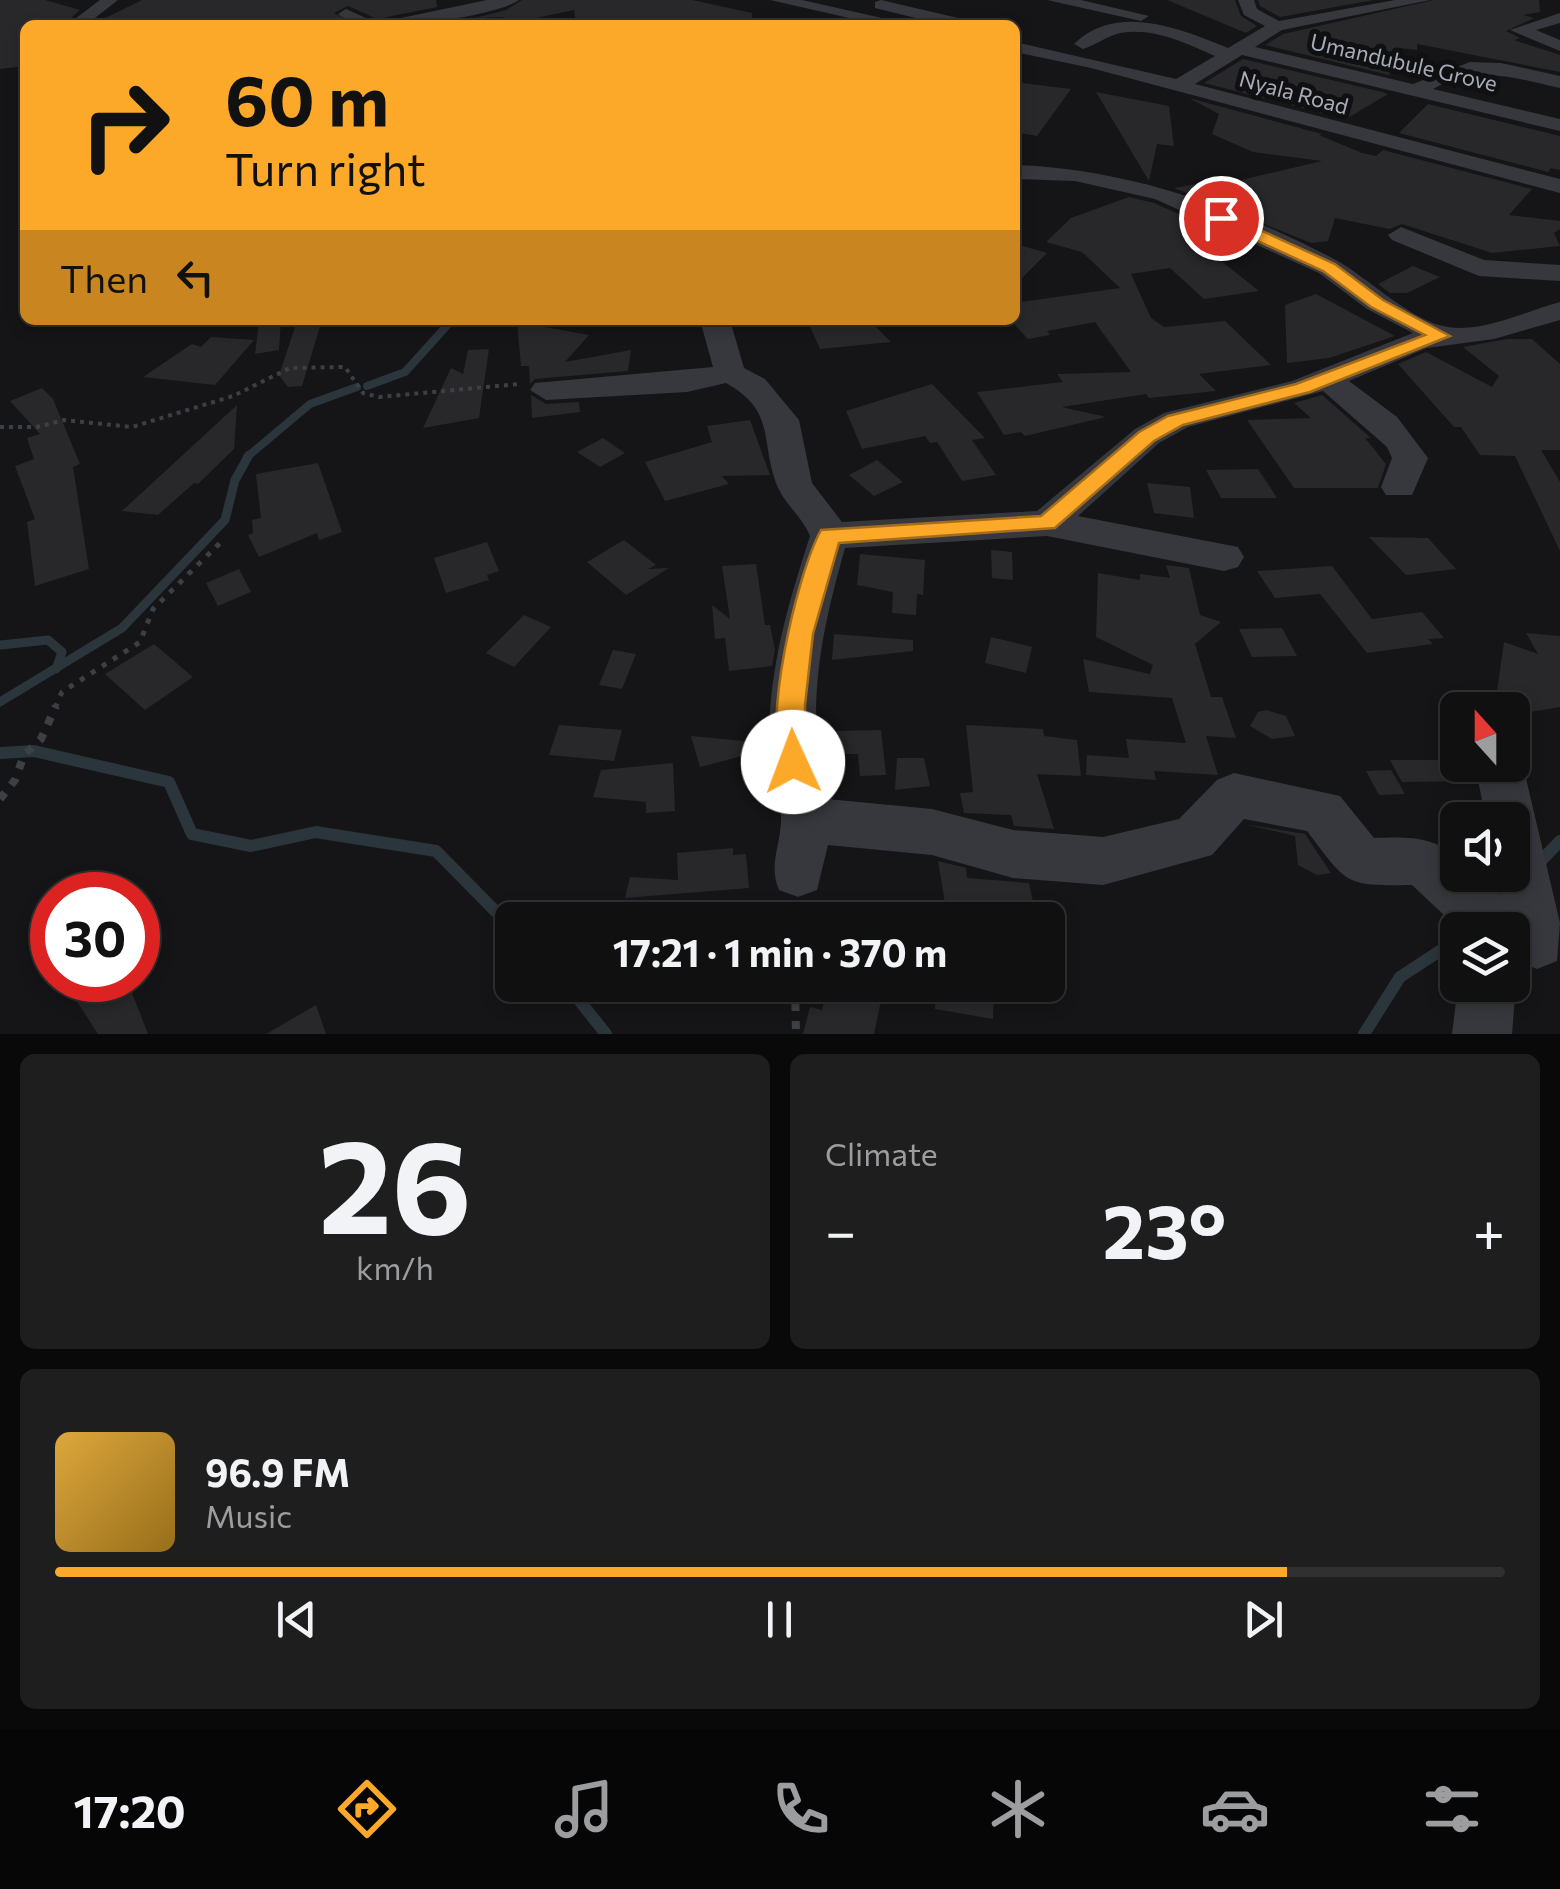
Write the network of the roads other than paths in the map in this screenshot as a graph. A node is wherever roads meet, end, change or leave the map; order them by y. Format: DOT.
graph roads {
  1 [pos="110,0"];
  2 [pos="438,0"];
  3 [pos="510,0"];
  4 [pos="778,0"];
  5 [pos="860,0"];
  6 [pos="1055,0"];
  7 [pos="1246,0"];
  8 [pos="1422,0"];
  9 [pos="462,8"];
  10 [pos="346,14"];
  11 [pos="1560,18"];
  12 [pos="82,20"];
  13 [pos="359,20"];
  14 [pos="407,20"];
  15 [pos="880,20"];
  16 [pos="943,20"];
  17 [pos="1140,25"];
  18 [pos="1278,26"];
  19 [pos="1083,44"];
  20 [pos="1560,46"];
  21 [pos="1020,49"];
  22 [pos="1232,51"];
  23 [pos="1146,77"];
  24 [pos="1560,82"];
  25 [pos="1092,84"];
  26 [pos="1178,86"];
  27 [pos="1415,91"];
  28 [pos="1560,125"];
  29 [pos="1020,172"];
  30 [pos="1560,186"];
  31 [pos="1401,235"];
  32 [pos="1560,273"];
  33 [pos="1560,311"];
  34 [pos="716,325"];
  35 [pos="1441,336"];
  36 [pos="730,373"];
  37 [pos="1328,380"];
  38 [pos="546,390"];
  39 [pos="1399,486"];
  40 [pos="1047,523"];
  41 [pos="829,536"];
  42 [pos="1224,557"];
  43 [pos="807,820"];
  44 [pos="798,873"];
  45 [pos="1490,912"];
  46 [pos="1485,1002"];
  47 [pos="1482,1034"];
  1 -- 12 [label="street"];
  2 -- 9 [label="street"];
  3 -- 9 [label="street"];
  4 -- 15 [label="street"];
  5 -- 16 [label="street"];
  6 -- 17 [label="street, Umandubule Grove"];
  7 -- 18 [label="street"];
  8 -- 18 [label="street"];
  9 -- 14 [label="street"];
  10 -- 13 [label="street"];
  11 -- 20 [label="street"];
  17 -- 19 [label="street"];
  17 -- 22 [label="street, Umandubule Grove"];
  18 -- 22 [label="street"];
  21 -- 23 [label="street, Nyala Road"];
  22 -- 26 [label="street"];
  22 -- 27 [label="street, Umandubule Grove"];
  23 -- 25 [label="street"];
  23 -- 26 [label="street, Nyala Road"];
  24 -- 27 [label="street"];
  26 -- 30 [label="street, Nyala Road"];
  27 -- 28 [label="street, Umandubule Grove"];
  29 -- 35 [label="street"];
  31 -- 32 [label="street"];
  33 -- 35 [label="street"];
  34 -- 36 [label="street"];
  35 -- 37 [label="street"];
  36 -- 38 [label="street"];
  36 -- 41 [label="street"];
  37 -- 39 [label="street"];
  37 -- 40 [label="street"];
  40 -- 41 [label="street"];
  40 -- 42 [label="street"];
  41 -- 43 [label="street"];
  43 -- 44 [label="street"];
  43 -- 45 [label="street"];
  46 -- 47 [label="street"];
}
